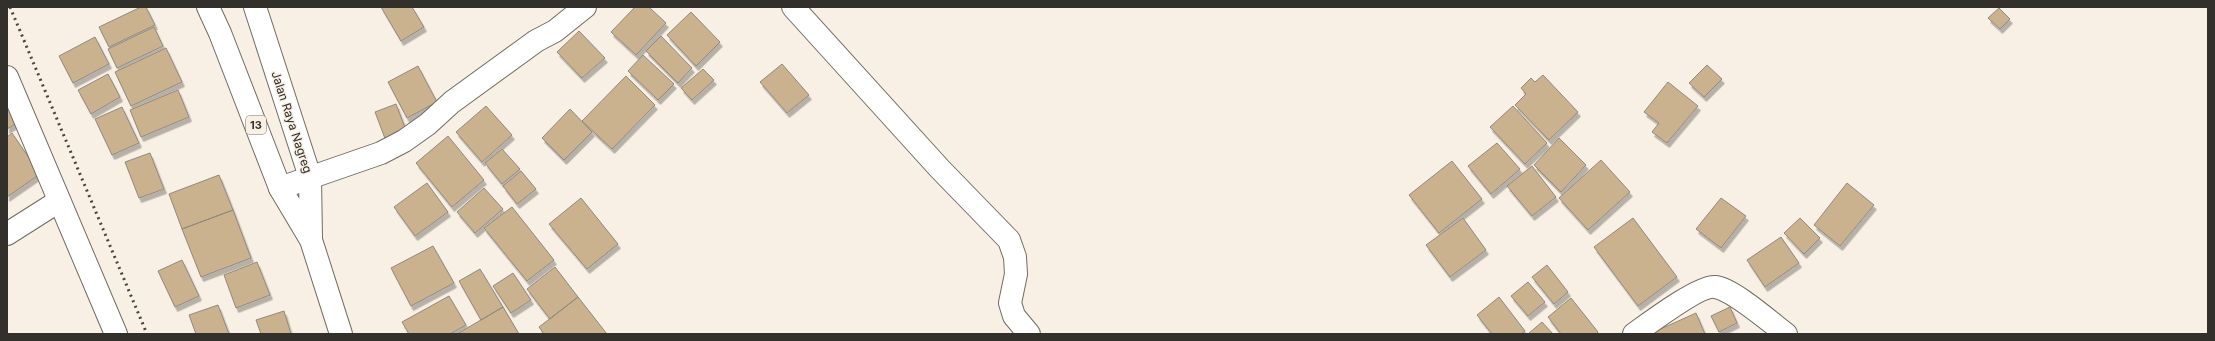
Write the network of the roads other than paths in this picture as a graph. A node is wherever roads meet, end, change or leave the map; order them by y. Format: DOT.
graph roads {
  1 [pos="208,7"];
  2 [pos="255,7"];
  3 [pos="585,7"];
  4 [pos="793,7"];
  5 [pos="7,77"];
  6 [pos="310,177"];
  7 [pos="280,188"];
  8 [pos="59,202"];
  9 [pos="7,234"];
  10 [pos="311,240"];
  11 [pos="116,334"];
  12 [pos="341,334"];
  13 [pos="1029,334"];
  14 [pos="1634,334"];
  15 [pos="1786,334"];
  1 -- 7 [label="main road, Jalan Raya Nagreg / 13"];
  2 -- 6 [label="main road, Jalan Raya Nagreg / 13"];
  3 -- 6 [label="main road"];
  4 -- 13 [label="main road"];
  5 -- 8 [label="main road"];
  6 -- 7 [label="main road"];
  6 -- 10 [label="main road, Jalan Raya Nagreg / 13"];
  7 -- 10 [label="main road, Jalan Raya Nagreg / 13"];
  8 -- 9 [label="main road"];
  8 -- 11 [label="main road"];
  10 -- 12 [label="main road, Jalan Raya Nagreg / 13"];
  14 -- 15 [label="main road"];
}
